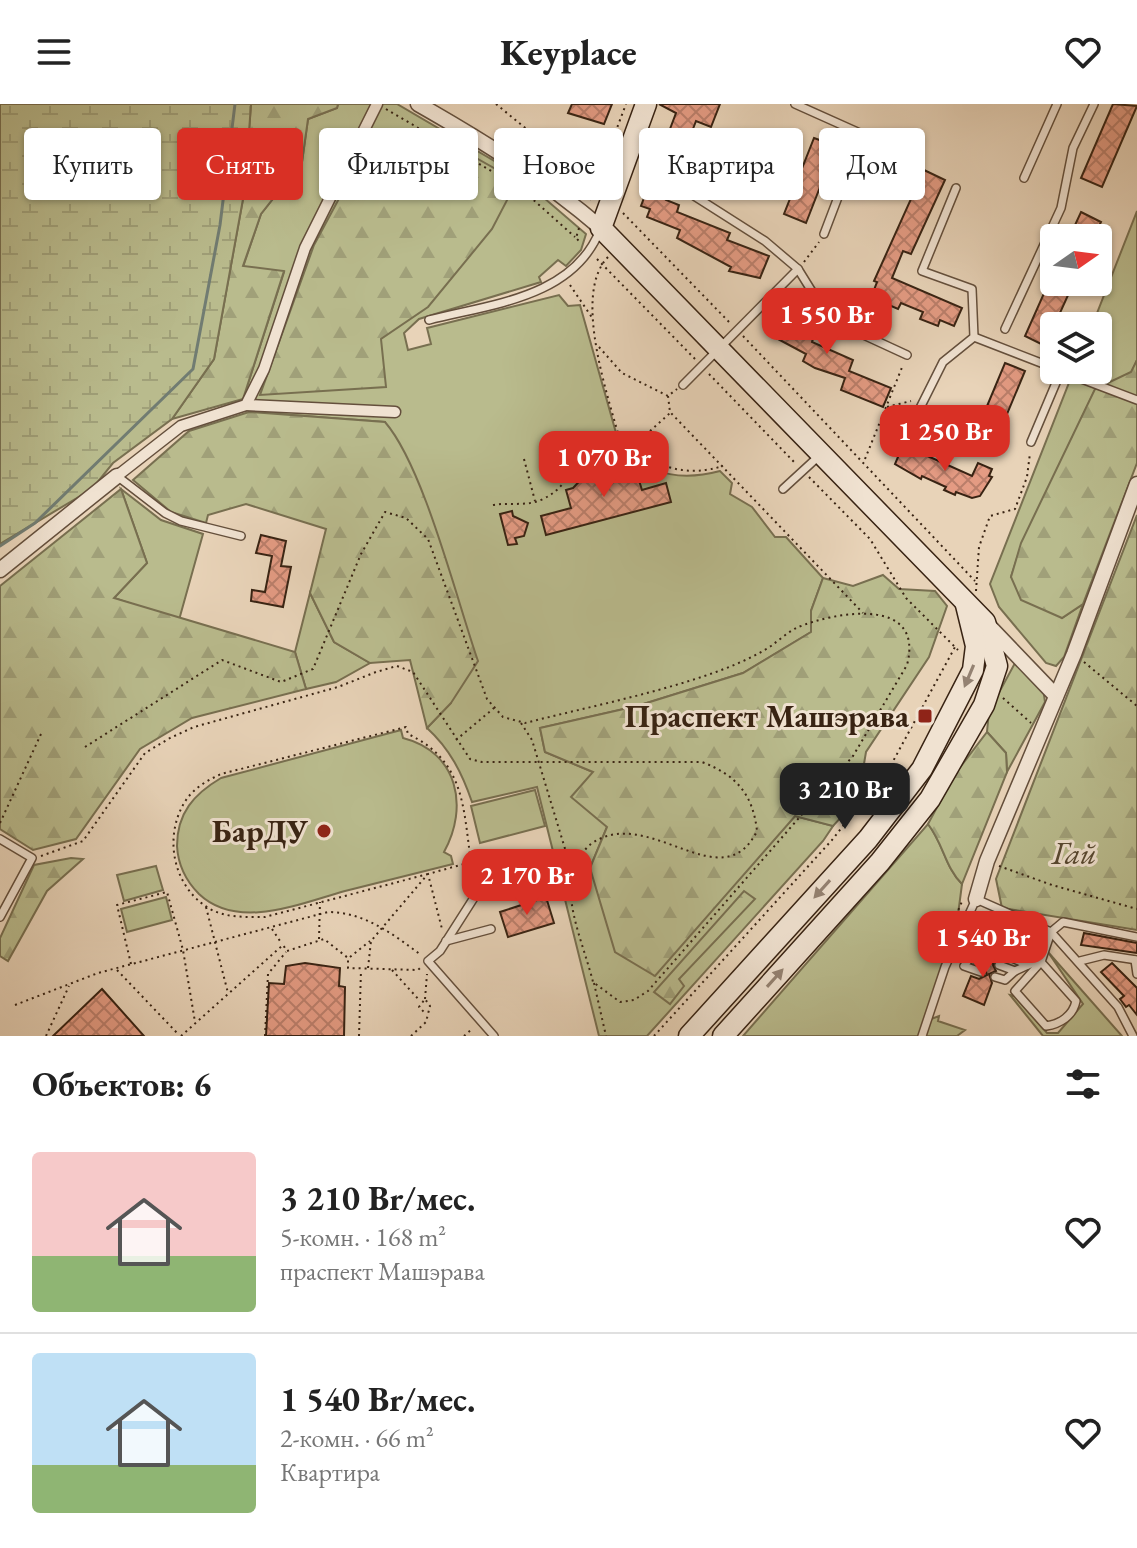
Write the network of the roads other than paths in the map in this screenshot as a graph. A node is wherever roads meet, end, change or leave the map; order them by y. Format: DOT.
graph roads {
  1 [pos="377,104"];
  2 [pos="418,104"];
  3 [pos="646,104"];
  4 [pos="795,104"];
  5 [pos="1057,104"];
  6 [pos="1094,104"];
  7 [pos="1024,178"];
  8 [pos="956,188"];
  9 [pos="701,200"];
  10 [pos="601,228"];
  11 [pos="824,234"];
  12 [pos="798,269"];
  13 [pos="429,320"];
  14 [pos="1005,329"];
  15 [pos="974,337"];
  16 [pos="720,349"];
  17 [pos="907,355"];
  18 [pos="1040,363"];
  19 [pos="1053,384"];
  20 [pos="1095,384"];
  21 [pos="683,385"];
  22 [pos="1137,400"];
  23 [pos="246,405"];
  24 [pos="395,412"];
  25 [pos="1031,442"];
  26 [pos="950,444"];
  27 [pos="822,454"];
  28 [pos="117,476"];
  29 [pos="1137,484"];
  30 [pos="783,489"];
  31 [pos="241,536"];
  32 [pos="0,570"];
  33 [pos="975,612"];
  34 [pos="1056,696"];
  35 [pos="0,839"];
  36 [pos="539,876"];
  37 [pos="972,893"];
  38 [pos="0,917"];
  39 [pos="491,929"];
  40 [pos="1051,932"];
  41 [pos="1137,937"];
  42 [pos="446,941"];
  43 [pos="990,948"];
  44 [pos="1003,954"];
  45 [pos="970,958"];
  46 [pos="986,960"];
  47 [pos="1041,960"];
  48 [pos="1136,960"];
  49 [pos="1080,961"];
  50 [pos="999,965"];
  51 [pos="1028,965"];
  52 [pos="964,966"];
  53 [pos="945,967"];
  54 [pos="1015,971"];
  55 [pos="981,972"];
  56 [pos="1137,974"];
  57 [pos="995,977"];
  58 [pos="494,1036"];
  59 [pos="689,1036"];
  60 [pos="723,1036"];
  61 [pos="922,1036"];
  62 [pos="1133,1036"];
  1 -- 23 [label="street"];
  2 -- 10 [label="street"];
  3 -- 10 [label="main road"];
  4 -- 11 [label="lane"];
  5 -- 7 [label="lane"];
  6 -- 14 [label="lane"];
  8 -- 15 [label="lane"];
  9 -- 12 [label="lane"];
  10 -- 13 [label="lane"];
  10 -- 16 [label="main road"];
  12 -- 16 [label="lane"];
  12 -- 17 [label="lane"];
  15 -- 18 [label="lane"];
  15 -- 26 [label="lane"];
  16 -- 21 [label="lane"];
  16 -- 27 [label="main road"];
  19 -- 25 [label="lane"];
  20 -- 22 [label="lane"];
  23 -- 24 [label="street"];
  23 -- 28 [label="street"];
  27 -- 30 [label="lane"];
  27 -- 33 [label="main road"];
  28 -- 31 [label="lane"];
  28 -- 32 [label="street"];
  29 -- 34 [label="street"];
  33 -- 34 [label="street"];
  33 -- 59 [label="main road, one-way"];
  60 -- 33 [label="main road, one-way"];
  34 -- 37 [label="street"];
  35 -- 38 [label="lane"];
  36 -- 42 [label="lane"];
  37 -- 40 [label="lane"];
  37 -- 53 [label="lane"];
  39 -- 42 [label="lane"];
  40 -- 41 [label="lane"];
  40 -- 47 [label="lane"];
  40 -- 49 [label="lane"];
  42 -- 58 [label="lane"];
  43 -- 45 [label="lane"];
  44 -- 51 [label="lane"];
  45 -- 46 [label="lane"];
  45 -- 52 [label="lane"];
  47 -- 47 [label="lane"];
  47 -- 51 [label="lane"];
  48 -- 49 [label="lane"];
  48 -- 56 [label="lane"];
  49 -- 62 [label="lane"];
  50 -- 54 [label="lane"];
  51 -- 54 [label="lane"];
  52 -- 53 [label="lane"];
  52 -- 55 [label="lane"];
  53 -- 61 [label="lane"];
  54 -- 57 [label="lane"];
}
